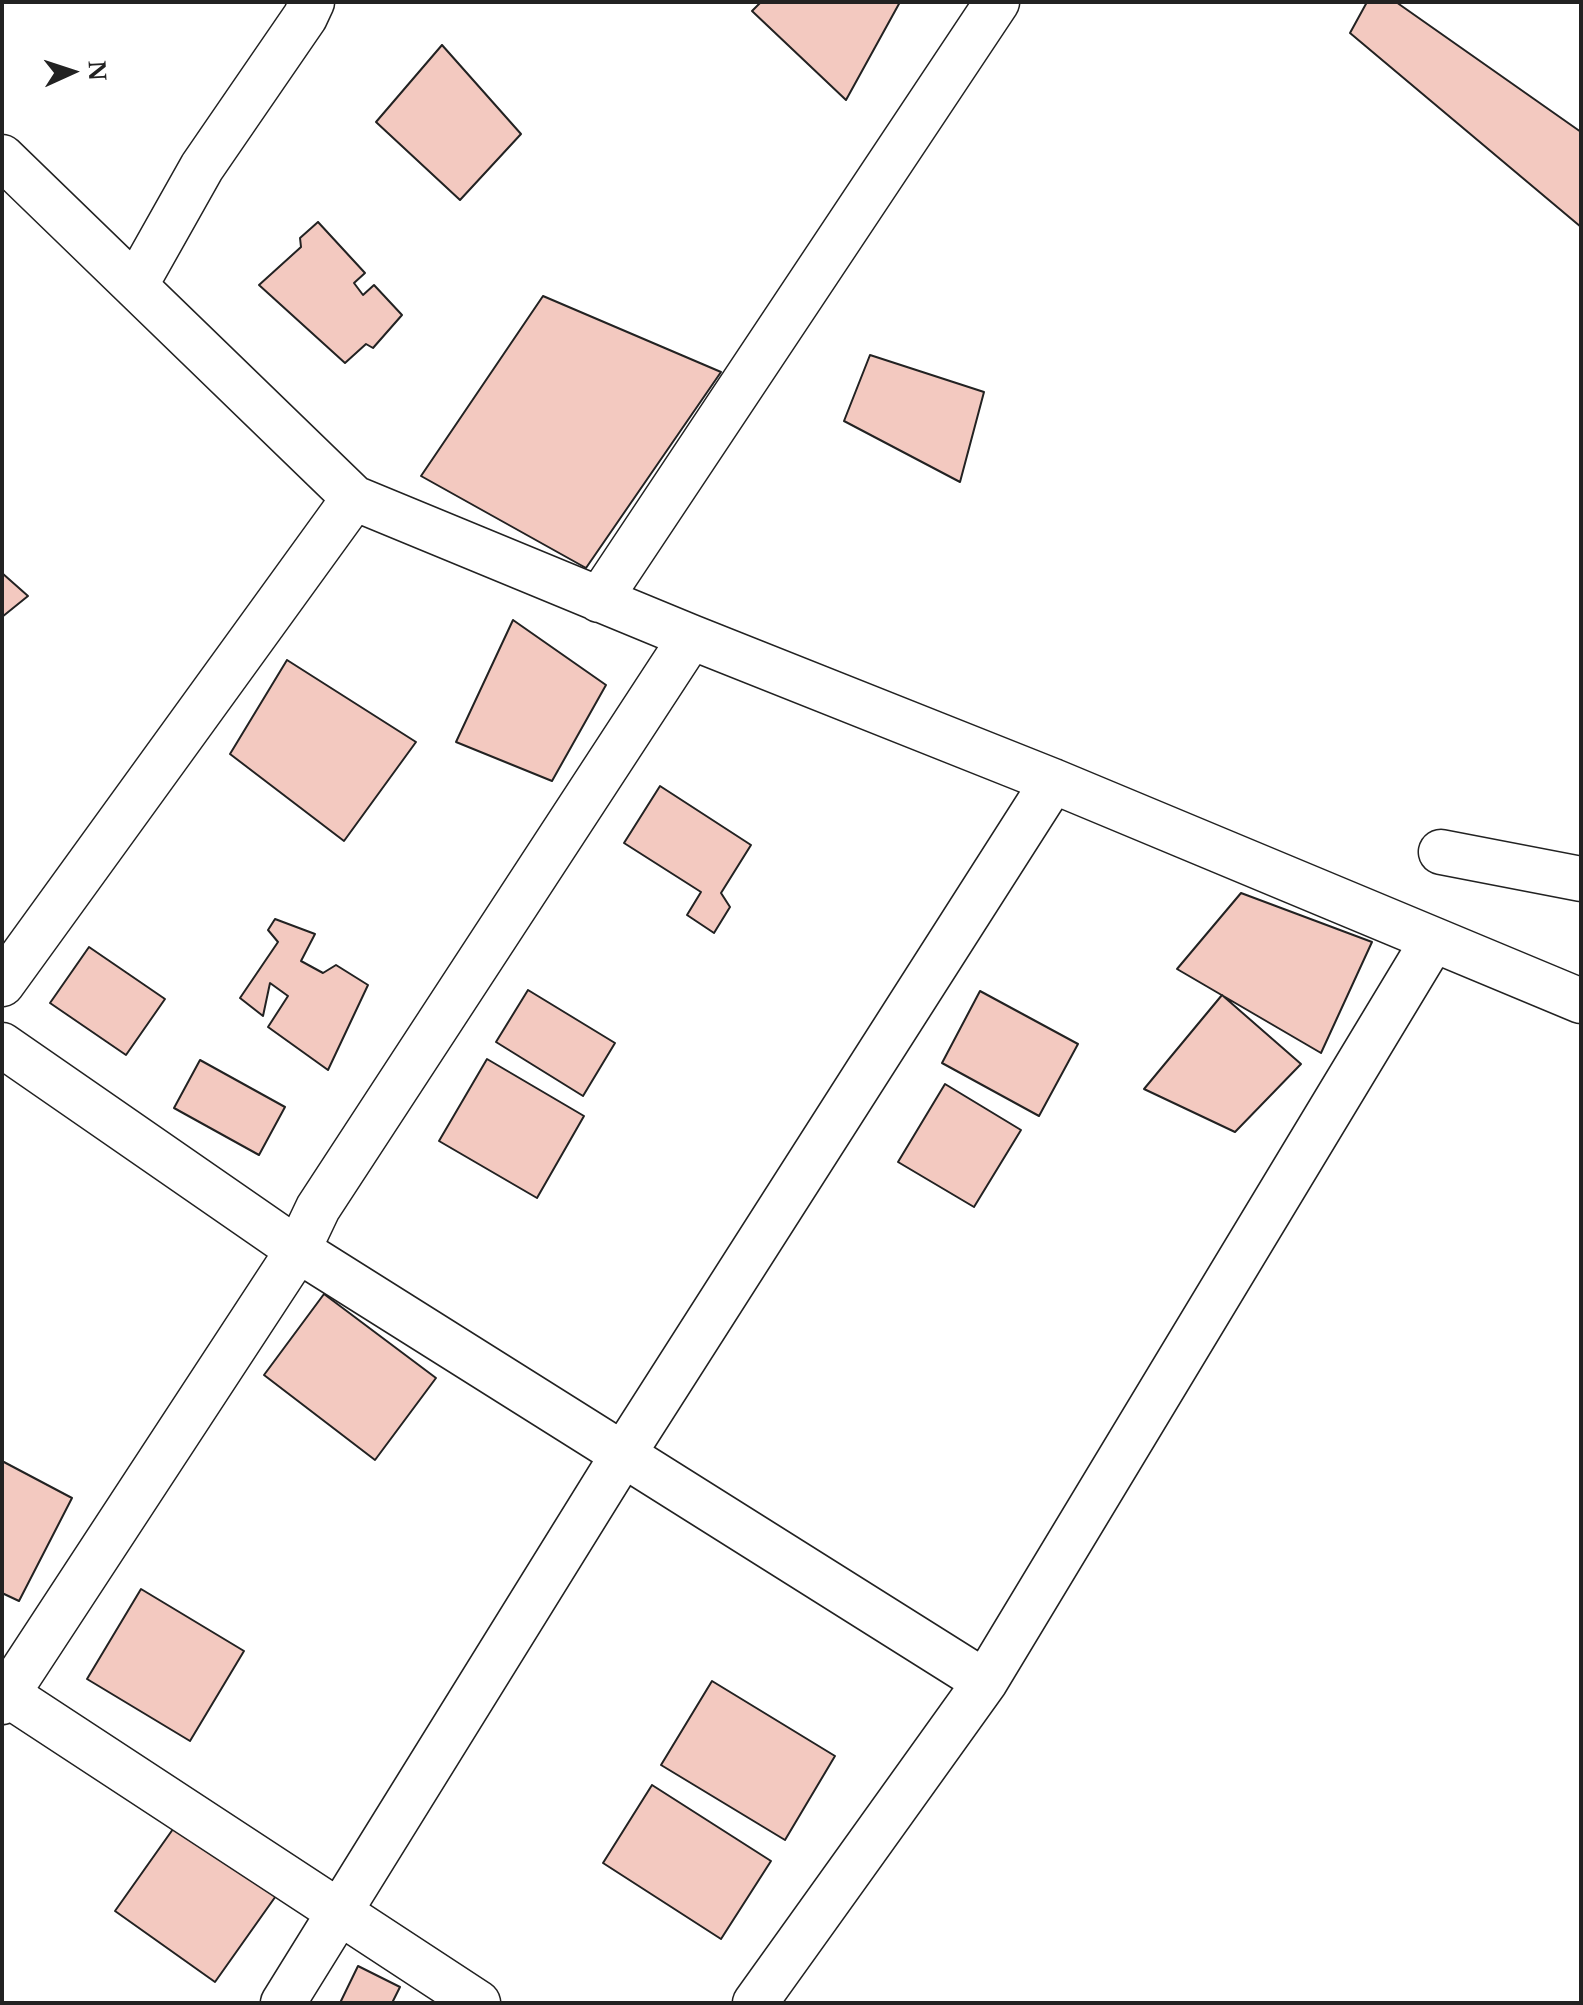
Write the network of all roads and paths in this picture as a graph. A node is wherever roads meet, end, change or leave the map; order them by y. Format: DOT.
graph roads {
  1 [pos="312,2"];
  2 [pos="997,2"];
  3 [pos="2,157"];
  4 [pos="135,286"];
  5 [pos="354,498"];
  6 [pos="599,600"];
  7 [pos="691,637"];
  8 [pos="1053,781"];
  9 [pos="1441,852"];
  10 [pos="1581,879"];
  11 [pos="1433,940"];
  12 [pos="2,984"];
  13 [pos="1581,1001"];
  14 [pos="2,1045"];
  15 [pos="298,1250"];
  16 [pos="624,1453"];
  17 [pos="985,1682"];
  18 [pos="4,1696"];
  19 [pos="340,1913"];
  20 [pos="283,2003"];
  21 [pos="478,2003"];
  22 [pos="755,2003"];
  1 -- 4 [label="street"];
  2 -- 6 [label="street"];
  3 -- 4 [label="street"];
  4 -- 5 [label="street"];
  5 -- 6 [label="street"];
  5 -- 12 [label="street"];
  6 -- 7 [label="street"];
  7 -- 8 [label="street"];
  7 -- 15 [label="street"];
  8 -- 11 [label="street"];
  8 -- 16 [label="street"];
  9 -- 10 [label="street"];
  11 -- 13 [label="street"];
  11 -- 17 [label="street"];
  14 -- 15 [label="street"];
  15 -- 16 [label="street"];
  15 -- 18 [label="street"];
  16 -- 17 [label="street"];
  16 -- 19 [label="street"];
  17 -- 22 [label="street"];
  18 -- 19 [label="street"];
  19 -- 20 [label="street"];
  19 -- 21 [label="street"];
}
